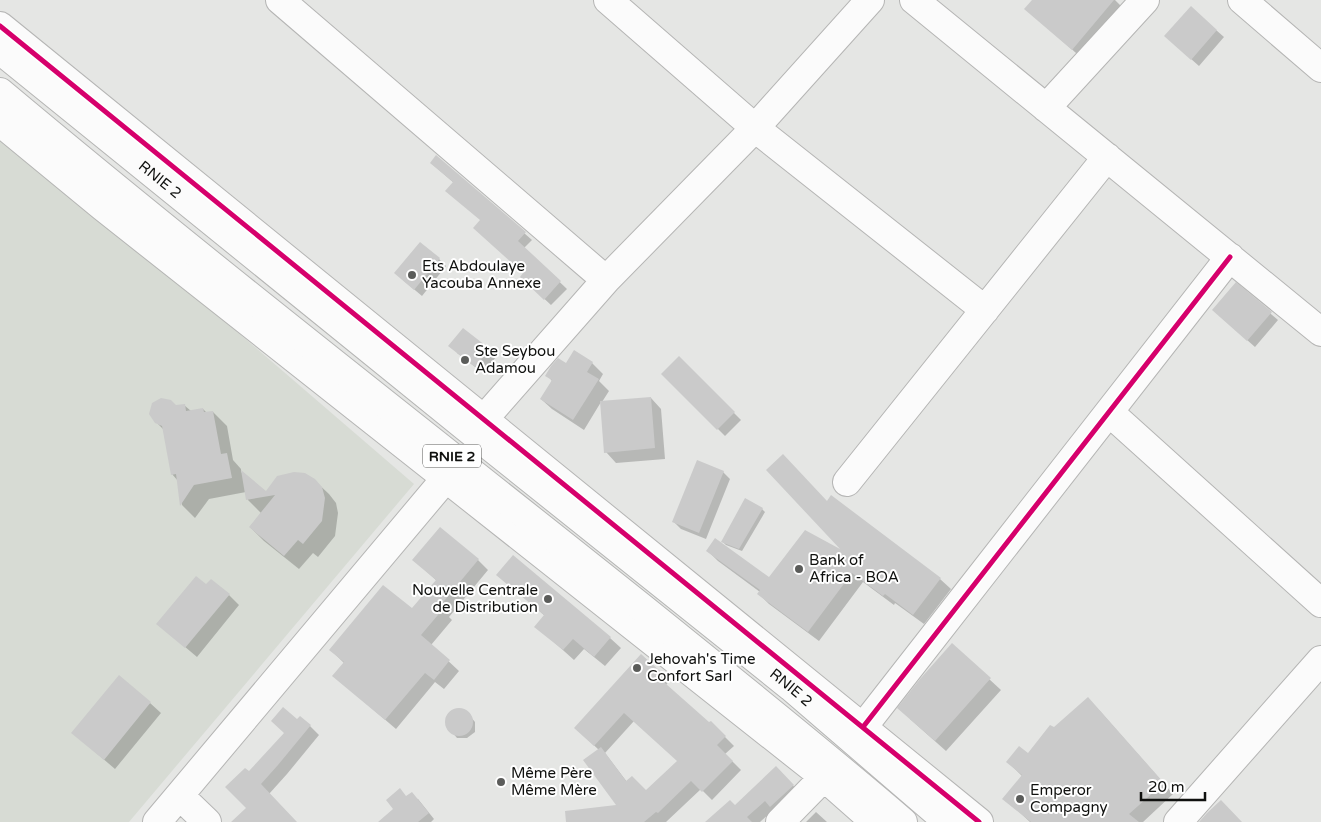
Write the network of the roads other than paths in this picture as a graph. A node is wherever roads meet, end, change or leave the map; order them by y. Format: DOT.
graph roads {
  1 [pos="280,0"];
  2 [pos="608,0"];
  3 [pos="870,0"];
  4 [pos="914,0"];
  5 [pos="1145,0"];
  6 [pos="1242,0"];
  7 [pos="0,26"];
  8 [pos="0,50"];
  9 [pos="1321,68"];
  10 [pos="0,92"];
  11 [pos="1046,108"];
  12 [pos="0,122"];
  13 [pos="756,128"];
  14 [pos="1107,157"];
  15 [pos="1230,258"];
  16 [pos="606,280"];
  17 [pos="985,310"];
  18 [pos="1321,332"];
  19 [pos="1110,412"];
  20 [pos="483,420"];
  21 [pos="446,478"];
  22 [pos="847,482"];
  23 [pos="1321,603"];
  24 [pos="1321,660"];
  25 [pos="863,727"];
  26 [pos="824,777"];
  27 [pos="180,796"];
  28 [pos="157,822"];
  29 [pos="207,822"];
  30 [pos="780,822"];
  31 [pos="875,822"];
  32 [pos="903,822"];
  33 [pos="948,822"];
  34 [pos="979,822"];
  35 [pos="1178,822"];
  1 -- 16 [label="main road"];
  2 -- 13 [label="main road"];
  3 -- 13 [label="main road"];
  4 -- 11 [label="main road"];
  5 -- 11 [label="main road"];
  6 -- 9 [label="main road"];
  7 -- 20 [label="main road"];
  8 -- 33 [label="main road, RNIE 2 / RNIE 2"];
  10 -- 32 [label="main road, RNIE 2 / RNIE 2"];
  11 -- 14 [label="main road"];
  12 -- 21 [label="main road"];
  13 -- 16 [label="main road"];
  13 -- 17 [label="main road"];
  14 -- 15 [label="main road"];
  14 -- 17 [label="main road"];
  15 -- 18 [label="main road"];
  15 -- 19 [label="main road"];
  16 -- 20 [label="main road"];
  17 -- 22 [label="main road"];
  19 -- 23 [label="main road"];
  19 -- 25 [label="main road"];
  20 -- 25 [label="main road"];
  21 -- 26 [label="main road"];
  21 -- 27 [label="main road"];
  24 -- 35 [label="main road"];
  25 -- 34 [label="main road"];
  26 -- 30 [label="main road"];
  26 -- 31 [label="main road"];
  27 -- 28 [label="main road"];
  27 -- 29 [label="main road"];
}
